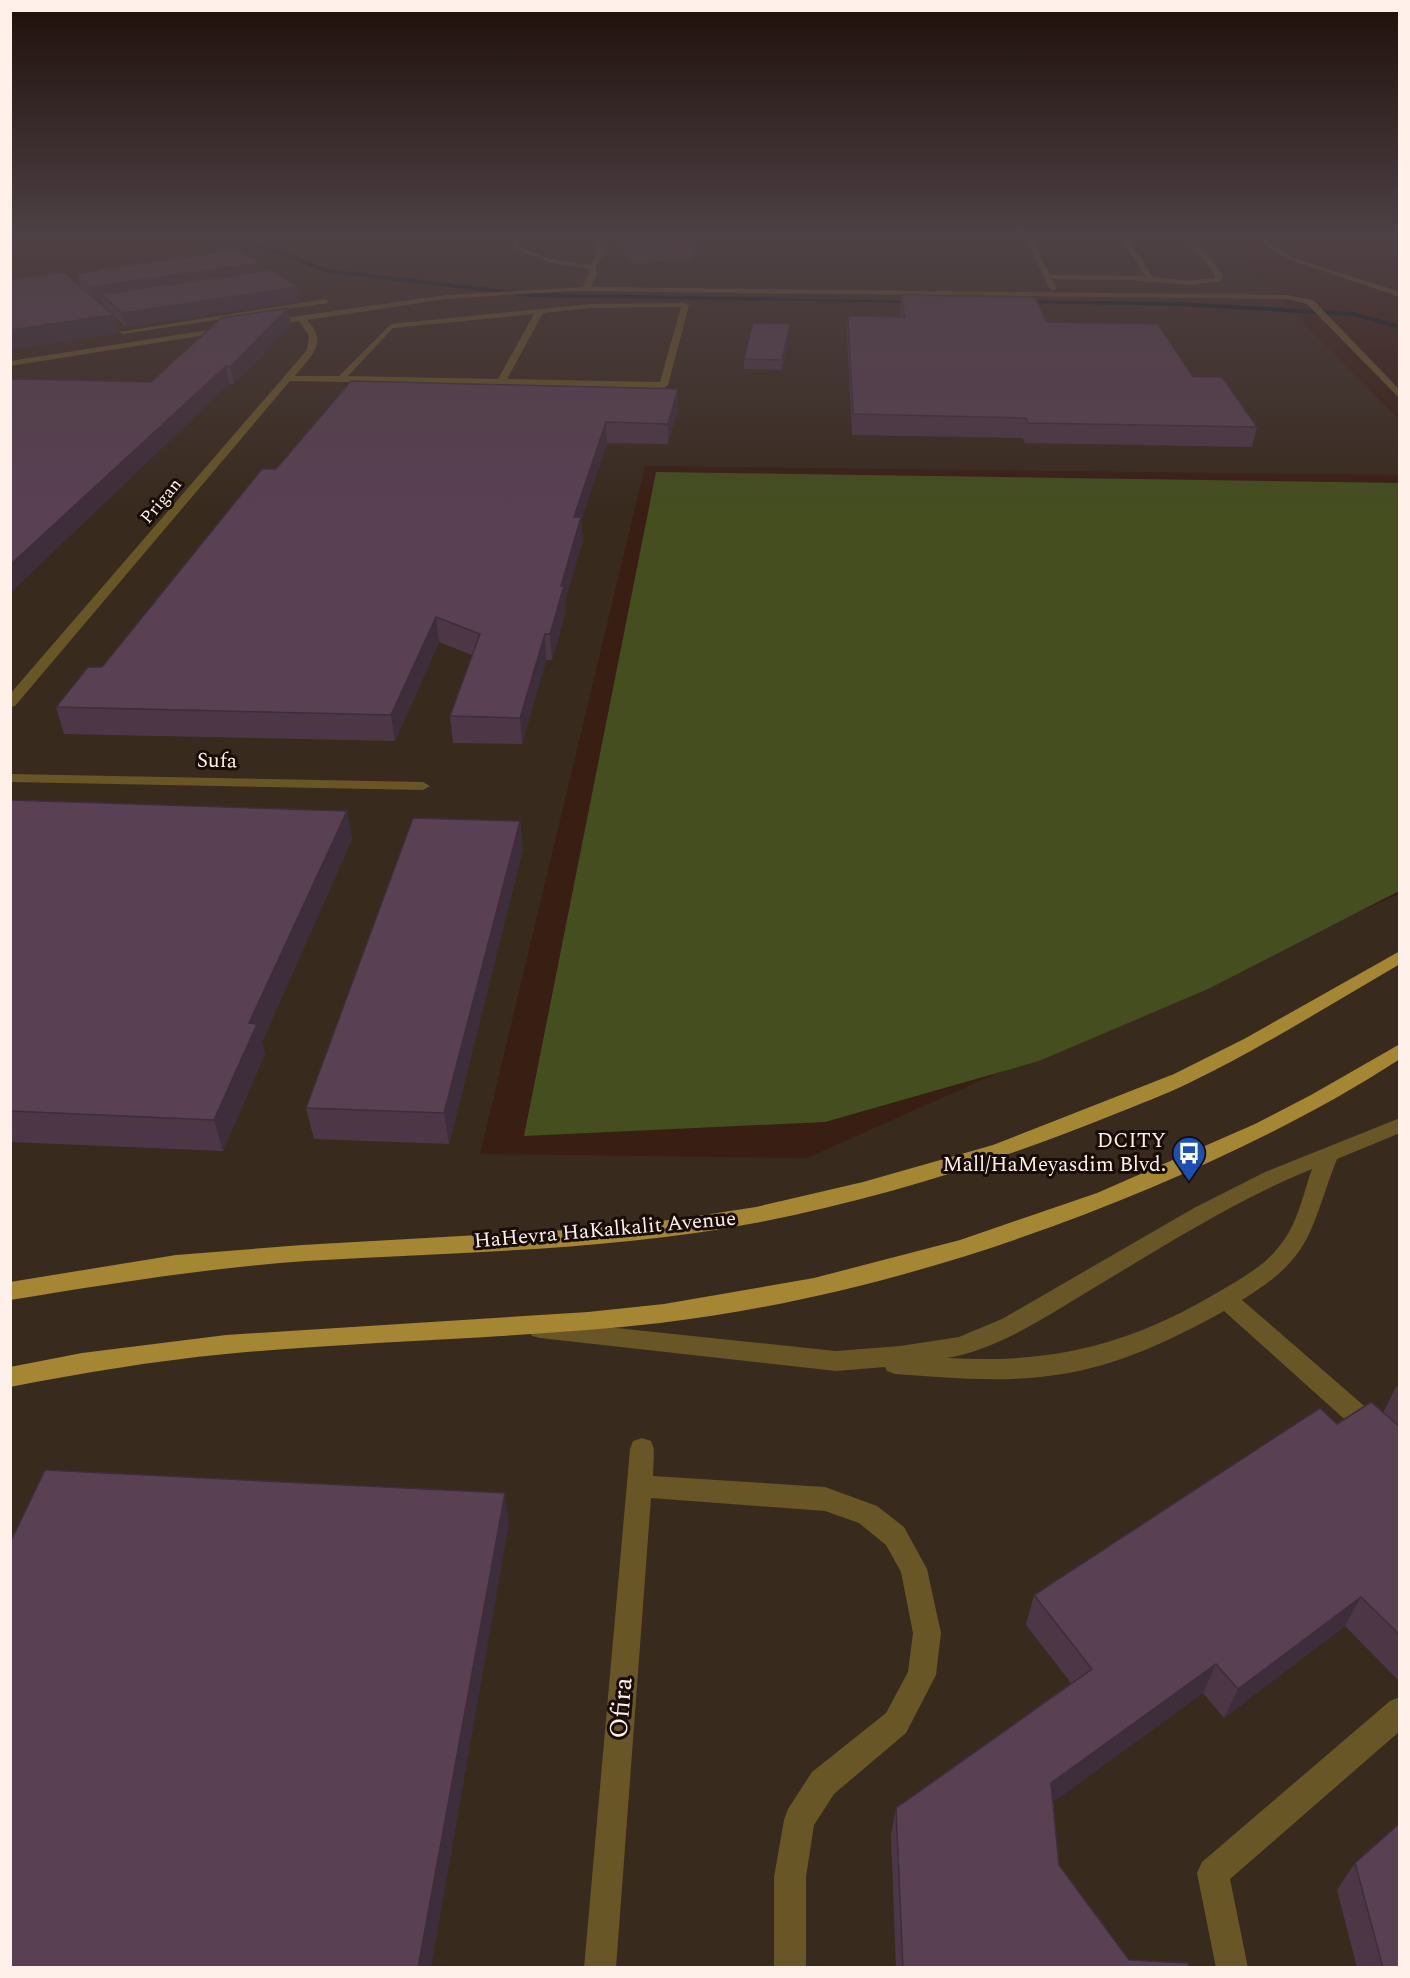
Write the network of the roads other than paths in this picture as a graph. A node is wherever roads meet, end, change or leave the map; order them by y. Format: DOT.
graph roads {
  1 [pos="118,327"];
  2 [pos="154,327"];
  3 [pos="240,327"];
  4 [pos="310,327"];
  5 [pos="390,327"];
  6 [pos="531,327"];
  7 [pos="679,327"];
  8 [pos="1334,327"];
  9 [pos="123,332"];
  10 [pos="137,344"];
  11 [pos="10,364"];
  12 [pos="287,378"];
  13 [pos="341,379"];
  14 [pos="501,382"];
  15 [pos="1400,396"];
  16 [pos="10,703"];
  17 [pos="10,778"];
  18 [pos="423,786"];
  19 [pos="1400,956"];
  20 [pos="1400,1050"];
  21 [pos="1400,1125"];
  22 [pos="1328,1155"];
  23 [pos="10,1291"];
  24 [pos="1225,1299"];
  25 [pos="512,1326"];
  26 [pos="836,1360"];
  27 [pos="10,1377"];
  28 [pos="642,1449"];
  29 [pos="1400,1453"];
  30 [pos="639,1486"];
  31 [pos="1400,1711"];
  32 [pos="600,1968"];
  33 [pos="790,1968"];
  34 [pos="1232,1968"];
  1 -- 9 [label="street"];
  2 -- 9 [label="street"];
  3 -- 10 [label="street"];
  4 -- 12 [label="street, Prigan"];
  5 -- 13 [label="street"];
  6 -- 14 [label="street"];
  7 -- 14 [label="street"];
  8 -- 15 [label="street"];
  9 -- 10 [label="street"];
  10 -- 11 [label="street"];
  12 -- 13 [label="street"];
  12 -- 16 [label="street, Prigan"];
  13 -- 14 [label="street"];
  17 -- 18 [label="street, Sufa"];
  19 -- 23 [label="main road, HaHevra HaKalkalit Avenue"];
  20 -- 25 [label="main road"];
  21 -- 22 [label="street"];
  22 -- 24 [label="street"];
  22 -- 26 [label="street"];
  24 -- 26 [label="street"];
  24 -- 29 [label="street"];
  25 -- 26 [label="street"];
  25 -- 27 [label="main road"];
  28 -- 30 [label="street, Ofira"];
  30 -- 32 [label="street, Ofira"];
  30 -- 33 [label="street"];
  31 -- 34 [label="street"];
}
